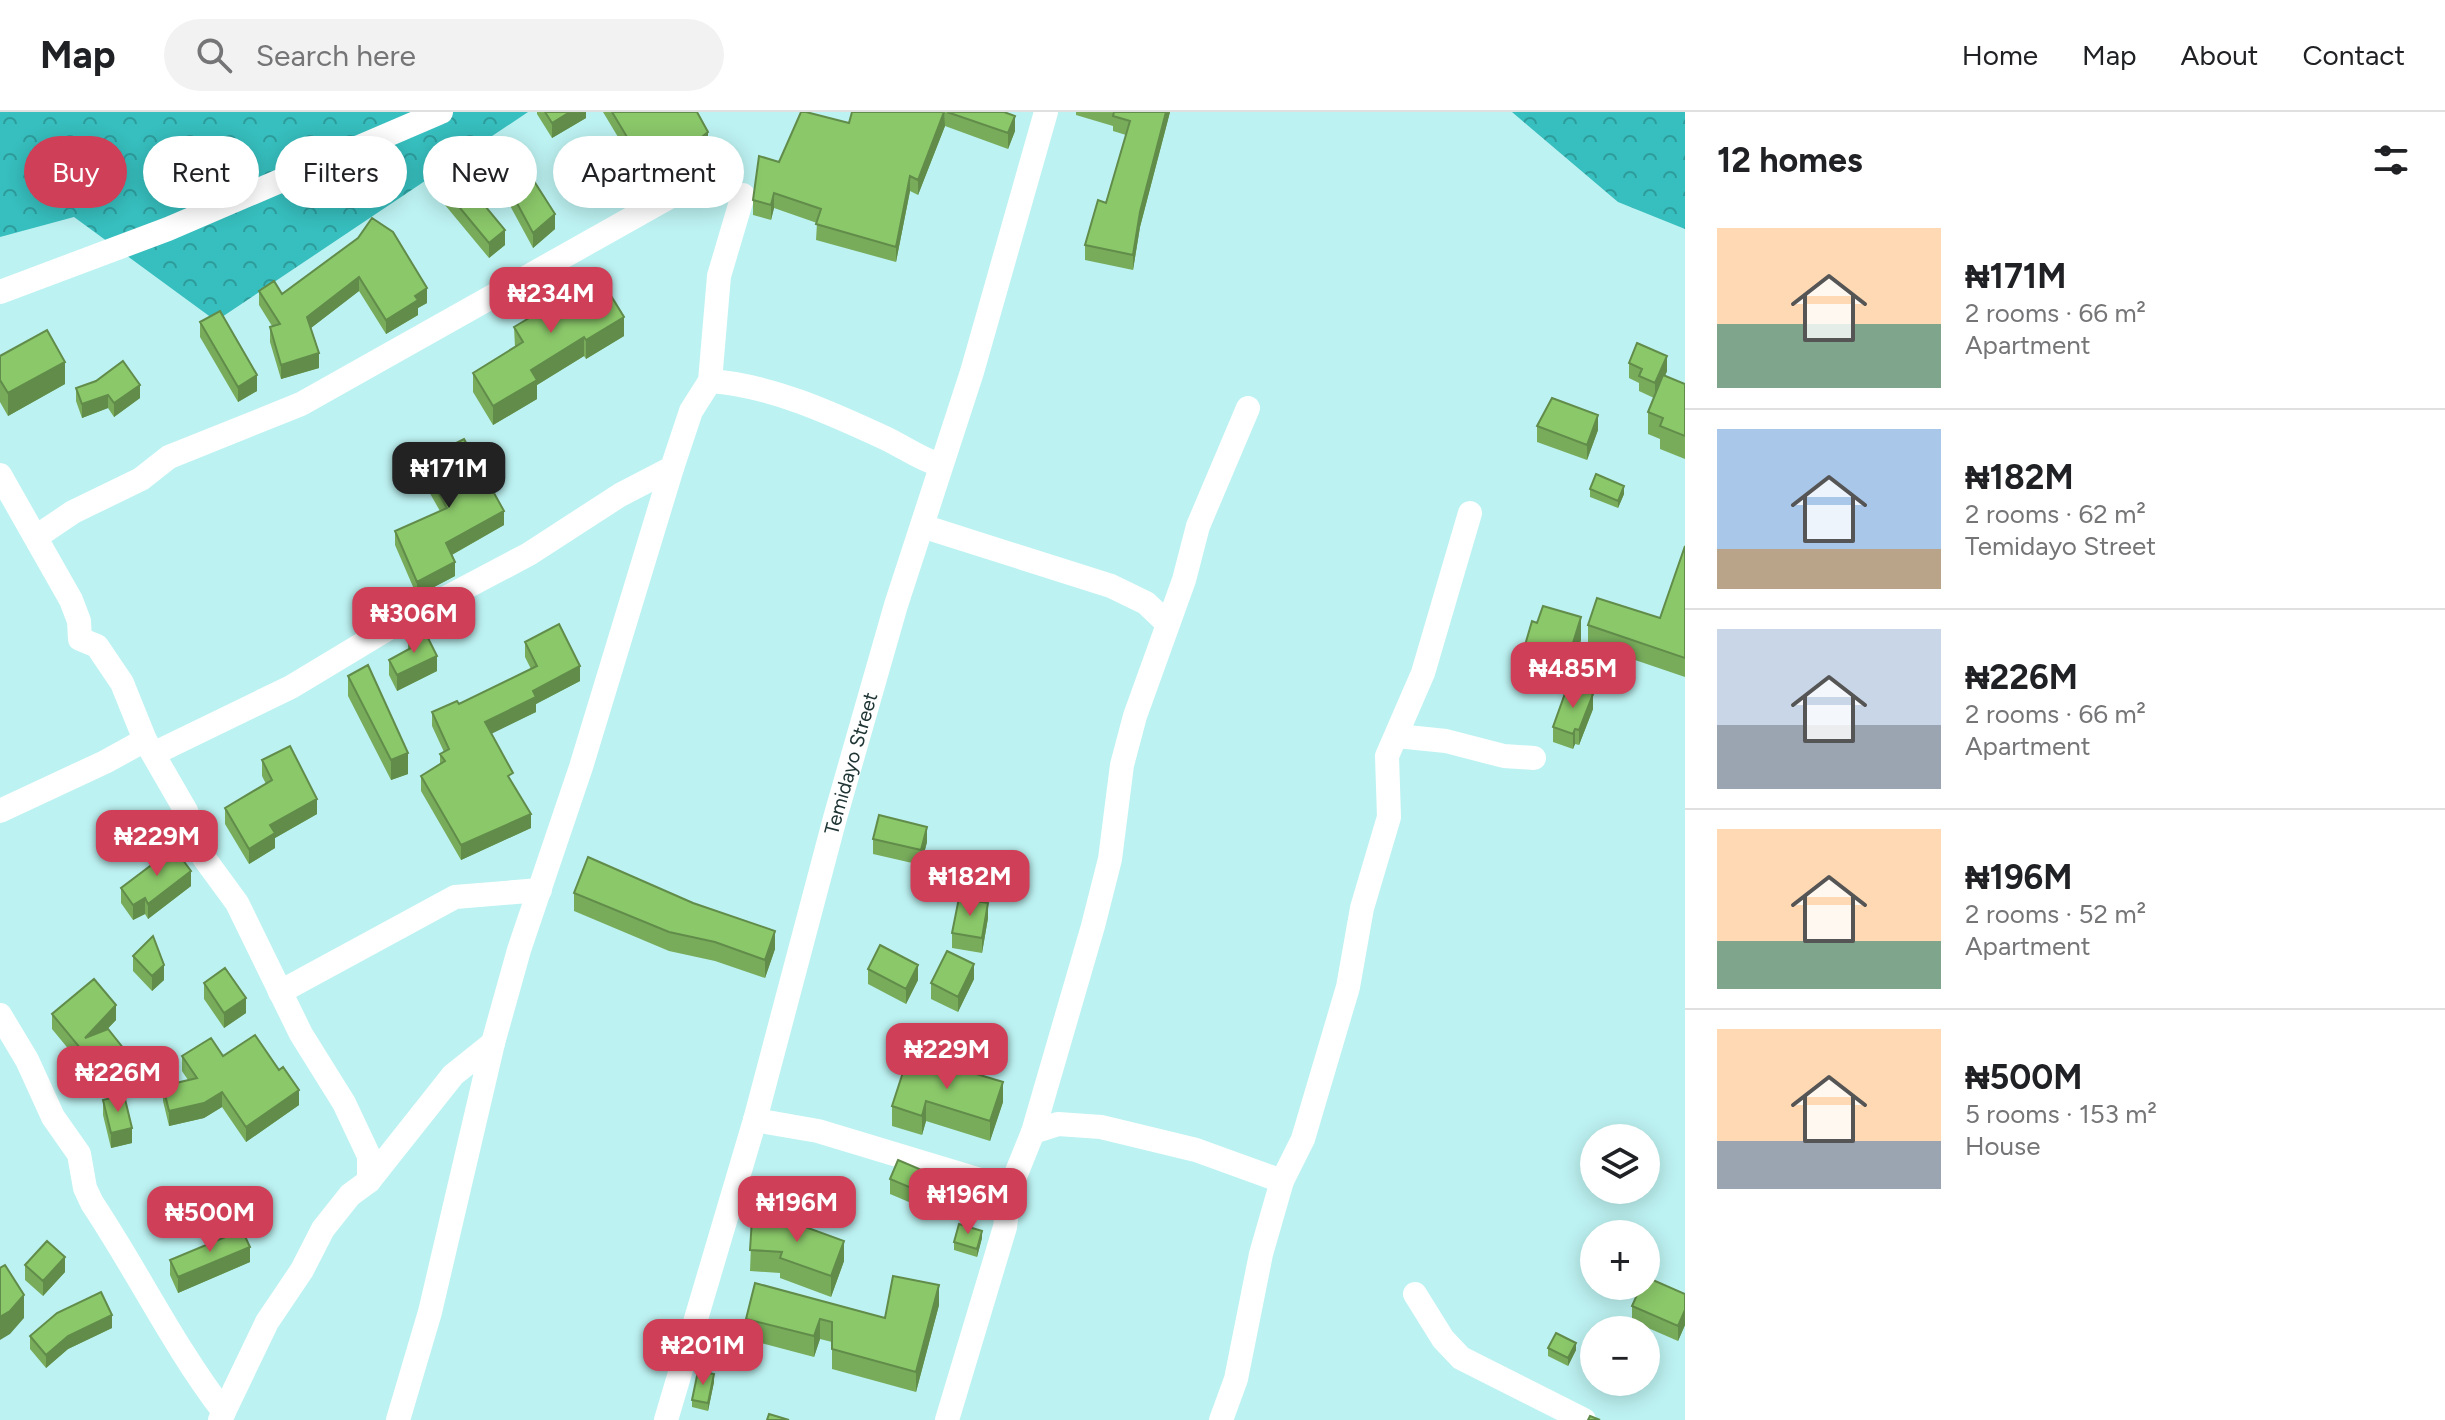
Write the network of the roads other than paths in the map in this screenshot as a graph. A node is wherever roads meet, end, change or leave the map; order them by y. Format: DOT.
graph roads {
  1 [pos="441,112"];
  2 [pos="1046,112"];
  3 [pos="650,208"];
  4 [pos="739,208"];
  5 [pos="0,292"];
  6 [pos="710,381"];
  7 [pos="1248,408"];
  8 [pos="940,465"];
  9 [pos="672,468"];
  10 [pos="0,475"];
  11 [pos="1470,513"];
  12 [pos="922,526"];
  13 [pos="36,537"];
  14 [pos="1167,623"];
  15 [pos="1397,736"];
  16 [pos="150,746"];
  17 [pos="1534,758"];
  18 [pos="0,811"];
  19 [pos="540,890"];
  20 [pos="280,992"];
  21 [pos="0,1015"];
  22 [pos="493,1043"];
  23 [pos="755,1120"];
  24 [pos="1033,1132"];
  25 [pos="369,1181"];
  26 [pos="1282,1181"];
  27 [pos="1010,1189"];
  28 [pos="1415,1294"];
  29 [pos="222,1416"];
  30 [pos="398,1420"];
  31 [pos="666,1420"];
  32 [pos="947,1420"];
  33 [pos="1221,1420"];
  34 [pos="1584,1420"];
  1 -- 5 [label="street"];
  2 -- 8 [label="street, Temidayo Street"];
  3 -- 13 [label="street"];
  4 -- 6 [label="street"];
  6 -- 8 [label="street"];
  6 -- 9 [label="street"];
  7 -- 14 [label="street"];
  8 -- 12 [label="street, Temidayo Street"];
  9 -- 16 [label="street"];
  9 -- 19 [label="street"];
  10 -- 13 [label="street"];
  11 -- 15 [label="street"];
  12 -- 14 [label="street"];
  12 -- 23 [label="street, Temidayo Street"];
  13 -- 16 [label="street"];
  14 -- 24 [label="street"];
  15 -- 17 [label="street"];
  15 -- 26 [label="street"];
  16 -- 18 [label="street"];
  16 -- 20 [label="street"];
  19 -- 20 [label="street"];
  19 -- 22 [label="street"];
  20 -- 25 [label="street"];
  21 -- 29 [label="street"];
  22 -- 25 [label="street"];
  22 -- 30 [label="street"];
  23 -- 27 [label="street"];
  23 -- 31 [label="street, Temidayo Street"];
  24 -- 26 [label="street"];
  24 -- 27 [label="street"];
  25 -- 29 [label="street"];
  26 -- 33 [label="street"];
  27 -- 32 [label="street"];
  28 -- 34 [label="street"];
}
